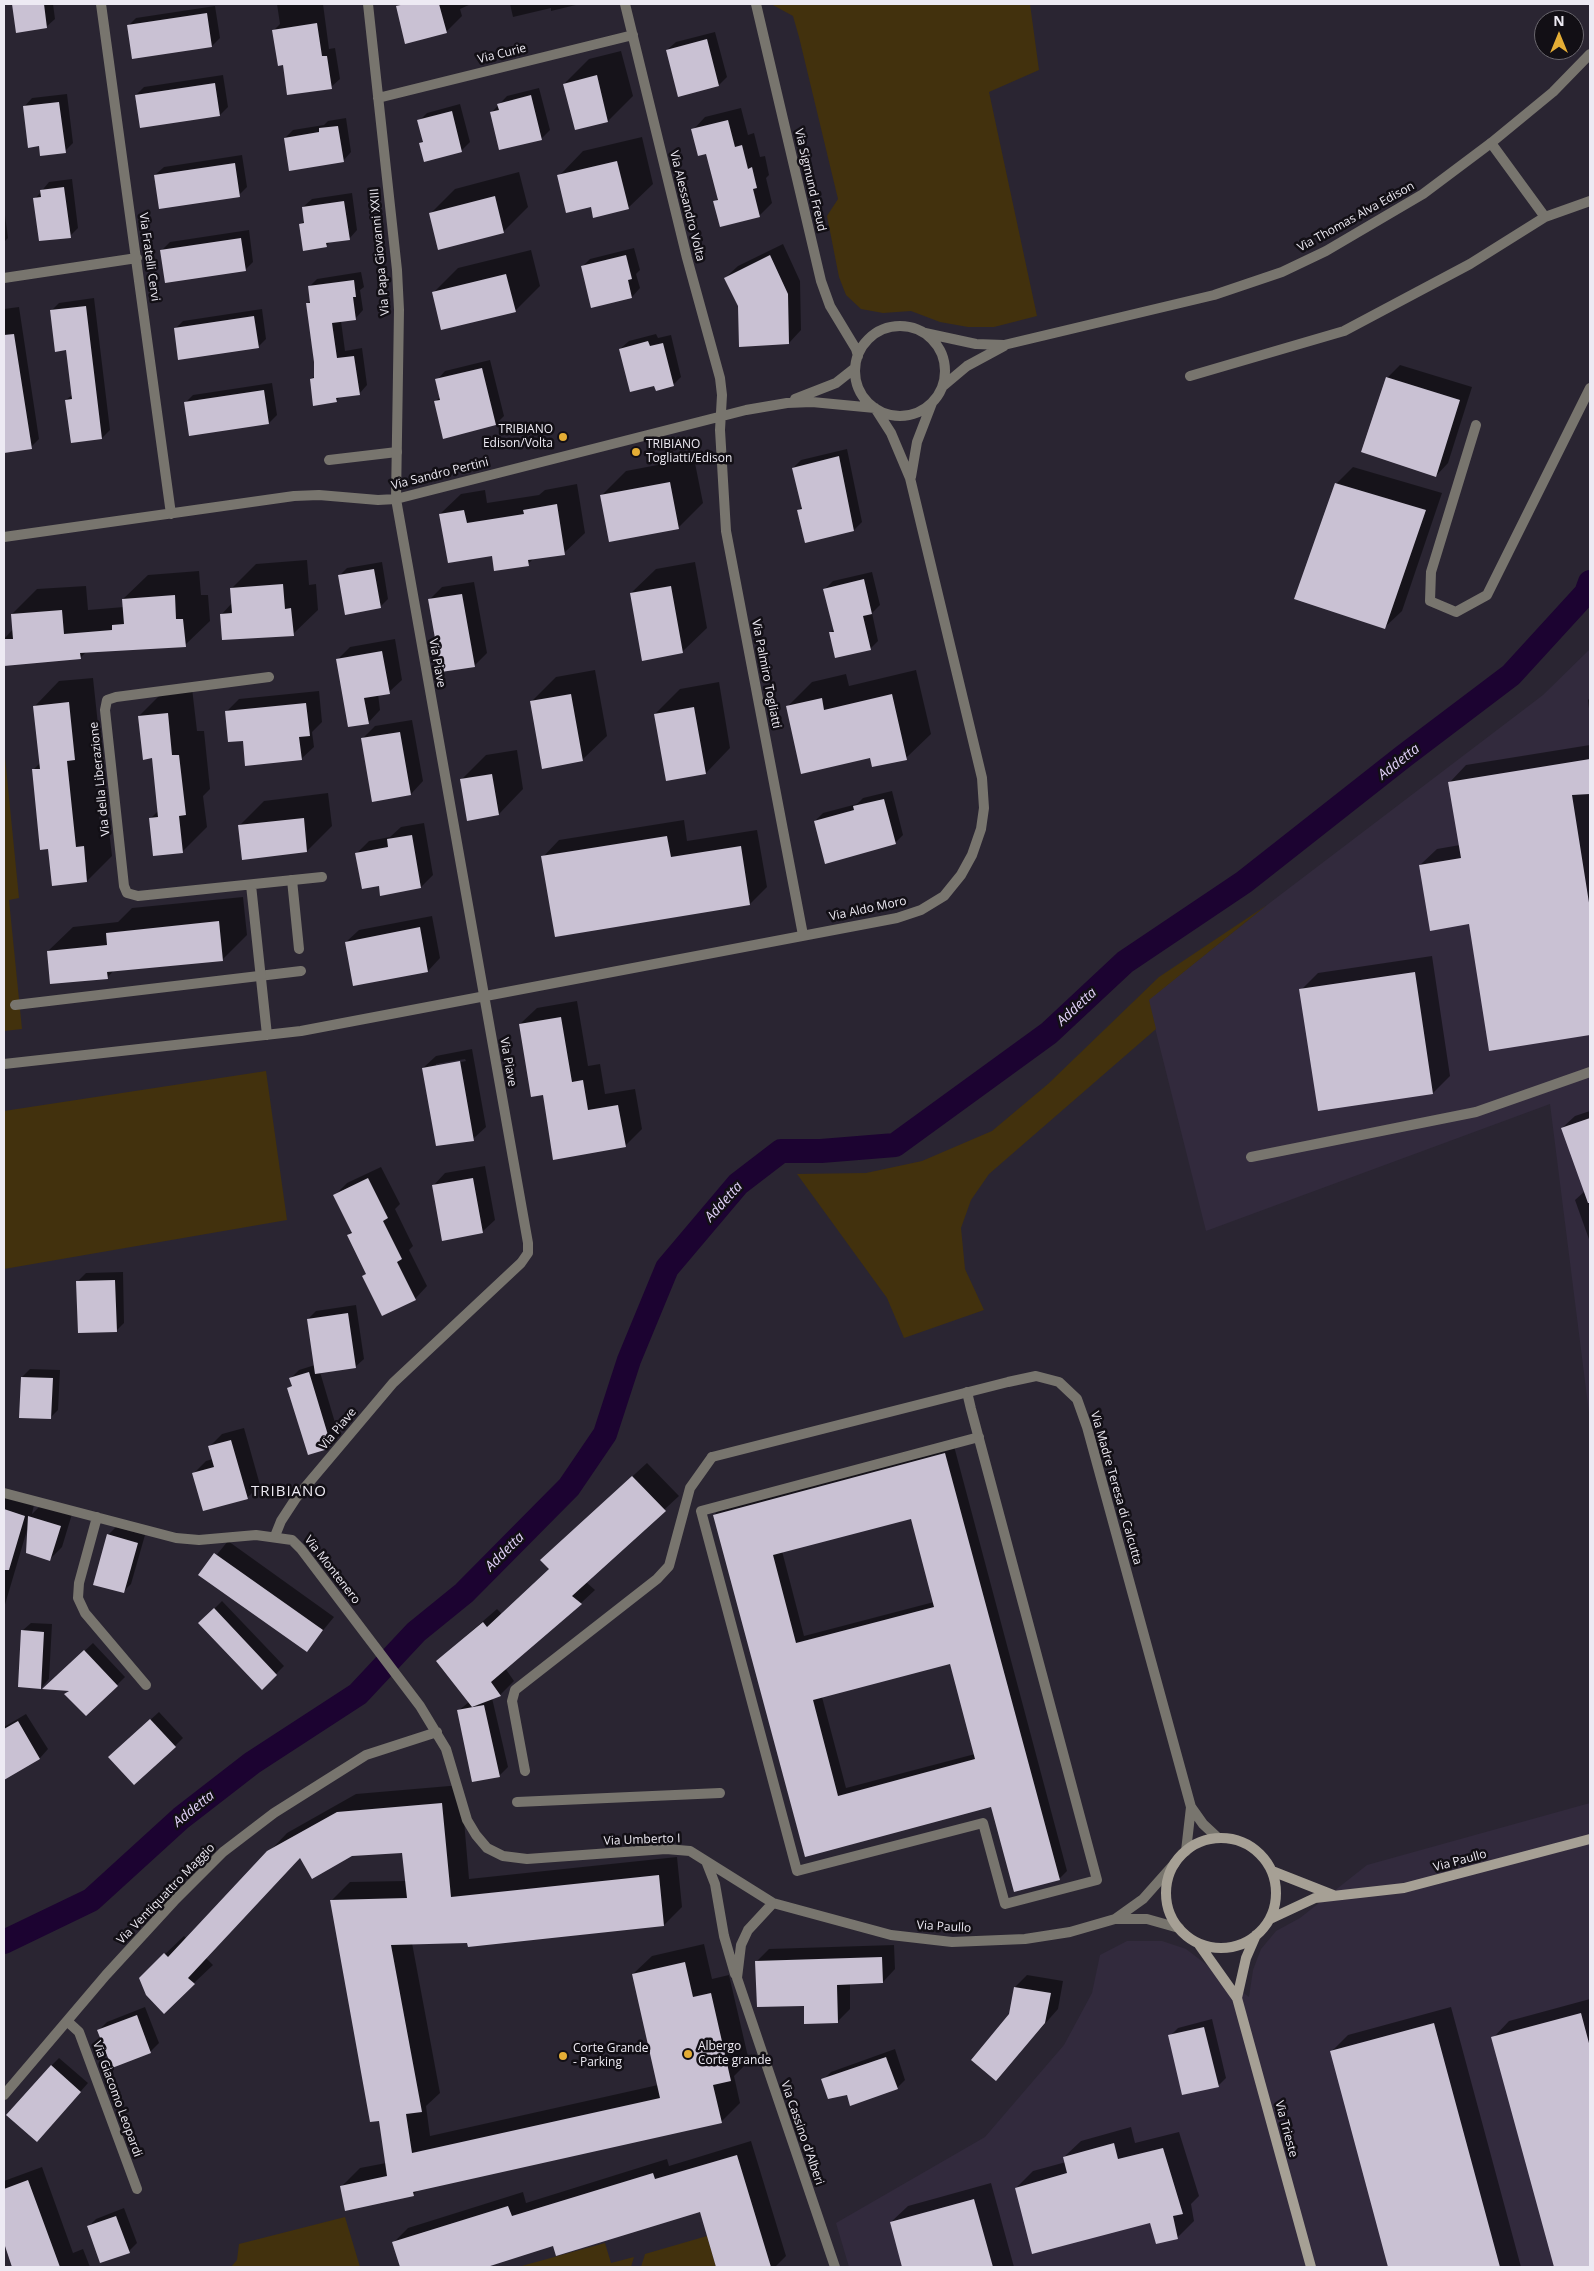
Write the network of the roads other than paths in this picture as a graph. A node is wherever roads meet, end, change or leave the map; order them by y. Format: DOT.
graph roads {
  1 [pos="102,4"];
  2 [pos="368,4"];
  3 [pos="625,4"];
  4 [pos="756,4"];
  5 [pos="633,35"];
  6 [pos="1590,54"];
  7 [pos="378,98"];
  8 [pos="1491,143"];
  9 [pos="1590,201"];
  10 [pos="1545,217"];
  11 [pos="137,258"];
  12 [pos="4,278"];
  13 [pos="925,333"];
  14 [pos="1004,346"];
  15 [pos="858,356"];
  16 [pos="856,368"];
  17 [pos="1190,376"];
  18 [pos="942,387"];
  19 [pos="1590,388"];
  20 [pos="933,402"];
  21 [pos="787,403"];
  22 [pos="875,408"];
  23 [pos="722,415"];
  24 [pos="1476,425"];
  25 [pos="397,452"];
  26 [pos="329,460"];
  27 [pos="910,478"];
  28 [pos="396,499"];
  29 [pos="171,514"];
  30 [pos="4,537"];
  31 [pos="268,677"];
  32 [pos="322,877"];
  33 [pos="292,880"];
  34 [pos="251,885"];
  35 [pos="803,935"];
  36 [pos="299,949"];
  37 [pos="301,970"];
  38 [pos="261,976"];
  39 [pos="483,997"];
  40 [pos="15,1005"];
  41 [pos="267,1035"];
  42 [pos="4,1064"];
  43 [pos="1590,1072"];
  44 [pos="1251,1157"];
  45 [pos="967,1392"];
  46 [pos="979,1437"];
  47 [pos="4,1493"];
  48 [pos="97,1517"];
  49 [pos="276,1536"];
  50 [pos="146,1685"];
  51 [pos="437,1732"];
  52 [pos="525,1771"];
  53 [pos="720,1793"];
  54 [pos="517,1802"];
  55 [pos="1191,1807"];
  56 [pos="1218,1838"];
  57 [pos="1590,1839"];
  58 [pos="1186,1851"];
  59 [pos="706,1861"];
  60 [pos="1175,1864"];
  61 [pos="1272,1871"];
  62 [pos="1334,1895"];
  63 [pos="773,1903"];
  64 [pos="1115,1919"];
  65 [pos="1270,1919"];
  66 [pos="1179,1928"];
  67 [pos="1256,1936"];
  68 [pos="1198,1943"];
  69 [pos="737,1978"];
  70 [pos="1237,1998"];
  71 [pos="67,2022"];
  72 [pos="4,2095"];
  73 [pos="137,2189"];
  74 [pos="835,2267"];
  75 [pos="1311,2267"];
  1 -- 11 [label="street, Via Fratelli Cervi"];
  2 -- 7 [label="street, Via Papa Giovanni XXIII"];
  3 -- 5 [label="street, Via Alessandro Volta"];
  4 -- 15 [label="street, Via Sigmund Freud"];
  5 -- 7 [label="street, Via Curie"];
  5 -- 23 [label="street, Via Alessandro Volta"];
  6 -- 8 [label="street, Via Thomas Alva Edison"];
  7 -- 25 [label="street, Via Papa Giovanni XXIII"];
  8 -- 10 [label="street"];
  8 -- 14 [label="street, Via Thomas Alva Edison"];
  9 -- 10 [label="street"];
  10 -- 17 [label="street"];
  11 -- 12 [label="street"];
  11 -- 29 [label="street, Via Fratelli Cervi"];
  13 -- 14 [label="street, Via Thomas Alva Edison"];
  13 -- 15 [label="street, Via Thomas Alva Edison"];
  13 -- 18 [label="street, Via Thomas Alva Edison"];
  14 -- 18 [label="street, Via Thomas Alva Edison"];
  15 -- 16 [label="street, Via Thomas Alva Edison"];
  16 -- 21 [label="street, Via Sandro Pertini"];
  16 -- 22 [label="street, Via Thomas Alva Edison"];
  18 -- 20 [label="street, Via Thomas Alva Edison"];
  19 -- 24 [label="street"];
  20 -- 22 [label="street"];
  20 -- 27 [label="street, Via Thomas Alva Edison"];
  21 -- 22 [label="street, Via Sandro Pertini"];
  21 -- 23 [label="street, Via Sandro Pertini"];
  22 -- 27 [label="street, Via Aldo Moro"];
  23 -- 28 [label="street, Via Sandro Pertini"];
  23 -- 35 [label="street, Via Palmiro Togliatti"];
  25 -- 26 [label="street"];
  25 -- 28 [label="street, Via Papa Giovanni XXIII"];
  27 -- 35 [label="street, Via Aldo Moro"];
  28 -- 29 [label="street, Via Sandro Pertini"];
  28 -- 39 [label="street, Via Piave"];
  29 -- 30 [label="street, Via Sandro Pertini"];
  31 -- 34 [label="street, Via della Liberazione"];
  32 -- 33 [label="street, Via della Liberazione"];
  33 -- 34 [label="street, Via della Liberazione"];
  33 -- 36 [label="street"];
  34 -- 38 [label="street"];
  35 -- 39 [label="street, Via Aldo Moro"];
  37 -- 38 [label="street"];
  38 -- 40 [label="street"];
  38 -- 41 [label="street"];
  39 -- 41 [label="street"];
  39 -- 49 [label="street, Via Piave"];
  41 -- 42 [label="street"];
  43 -- 44 [label="street"];
  45 -- 46 [label="street"];
  45 -- 52 [label="street, Via Madre Teresa di Calcutta"];
  45 -- 55 [label="street, Via Madre Teresa di Calcutta"];
  46 -- 46 [label="street"];
  47 -- 48 [label="street, Via Montenero"];
  48 -- 49 [label="street, Via Montenero"];
  48 -- 50 [label="street"];
  49 -- 51 [label="street, Via Montenero"];
  51 -- 59 [label="street, Via Umberto I"];
  51 -- 71 [label="street, Via Ventiquattro Maggio"];
  53 -- 54 [label="street"];
  55 -- 56 [label="street, Via Madre Teresa di Calcutta"];
  55 -- 58 [label="street, Via Madre Teresa di Calcutta"];
  56 -- 58 [label="street, Via Paullo"];
  56 -- 61 [label="street"];
  57 -- 62 [label="street, Via Paullo"];
  58 -- 60 [label="street, Via Paullo"];
  59 -- 63 [label="street, Via Umberto I"];
  59 -- 69 [label="street, Via Cassino d'Alberi"];
  60 -- 64 [label="street, Via Paullo"];
  60 -- 66 [label="street, Via Paullo"];
  61 -- 62 [label="street, Via Paullo"];
  61 -- 65 [label="street, Via Paullo"];
  62 -- 65 [label="street, Via Paullo"];
  63 -- 64 [label="street, Via Paullo"];
  63 -- 69 [label="street, Via Cassino d'Alberi"];
  64 -- 66 [label="street, Via Paullo"];
  65 -- 67 [label="street, Via Paullo"];
  66 -- 68 [label="street, Via Paullo"];
  67 -- 68 [label="street, Via Paullo"];
  67 -- 70 [label="street, Via Trieste"];
  68 -- 70 [label="street, Via Trieste"];
  69 -- 74 [label="street, Via Cassino d'Alberi"];
  70 -- 75 [label="street, Via Trieste"];
  71 -- 72 [label="street, Via Ventiquattro Maggio"];
  71 -- 73 [label="street, Via Giacomo Leopardi"];
}
